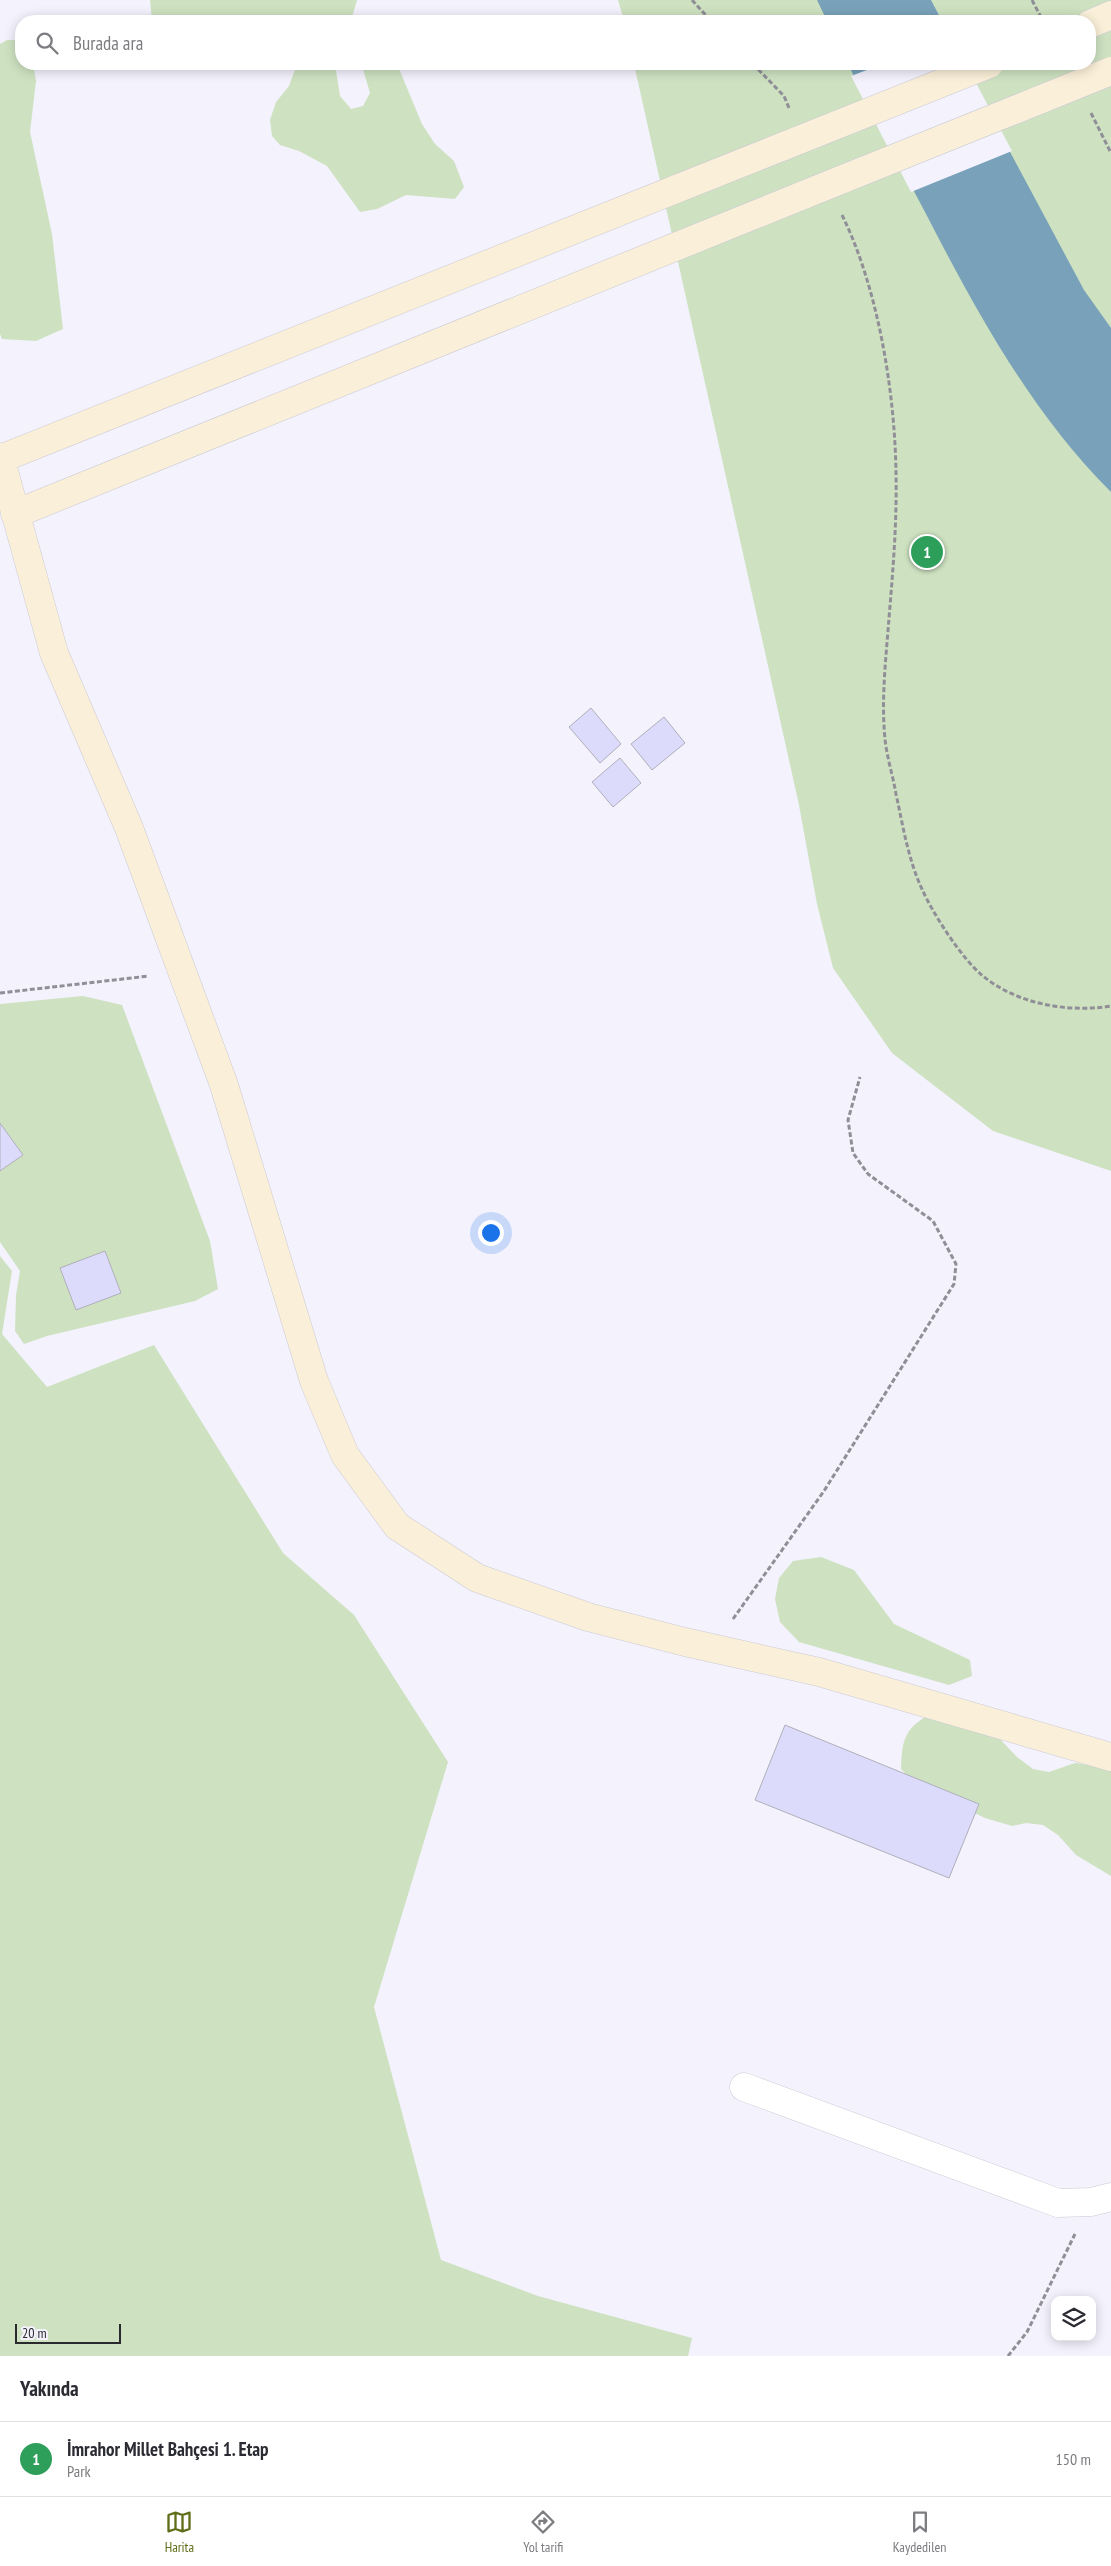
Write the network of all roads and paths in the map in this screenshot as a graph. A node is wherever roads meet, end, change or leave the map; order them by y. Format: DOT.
graph roads {
  1 [pos="692,0"];
  2 [pos="1032,0"];
  3 [pos="706,15"];
  4 [pos="1040,15"];
  5 [pos="759,70"];
  6 [pos="974,70"];
  7 [pos="1111,71"];
  8 [pos="792,114"];
  9 [pos="840,211"];
  10 [pos="0,458"];
  11 [pos="15,514"];
  12 [pos="182,972"];
  13 [pos="0,993"];
  14 [pos="1111,1006"];
  15 [pos="860,1077"];
  16 [pos="712,1648"];
  17 [pos="1111,1757"];
  18 [pos="744,2087"];
  19 [pos="1101,2200"];
  20 [pos="1008,2356"];
  1 -- 3 [label="path"];
  2 -- 4 [label="path"];
  5 -- 8 [label="path"];
  6 -- 10 [label="street, bridge"];
  7 -- 11 [label="street, bridge"];
  9 -- 14 [label="path"];
  10 -- 11 [label="street"];
  11 -- 12 [label="street"];
  12 -- 13 [label="path"];
  12 -- 16 [label="street"];
  15 -- 16 [label="path"];
  16 -- 17 [label="street"];
  18 -- 19 [label="street"];
  19 -- 20 [label="path"];
}
